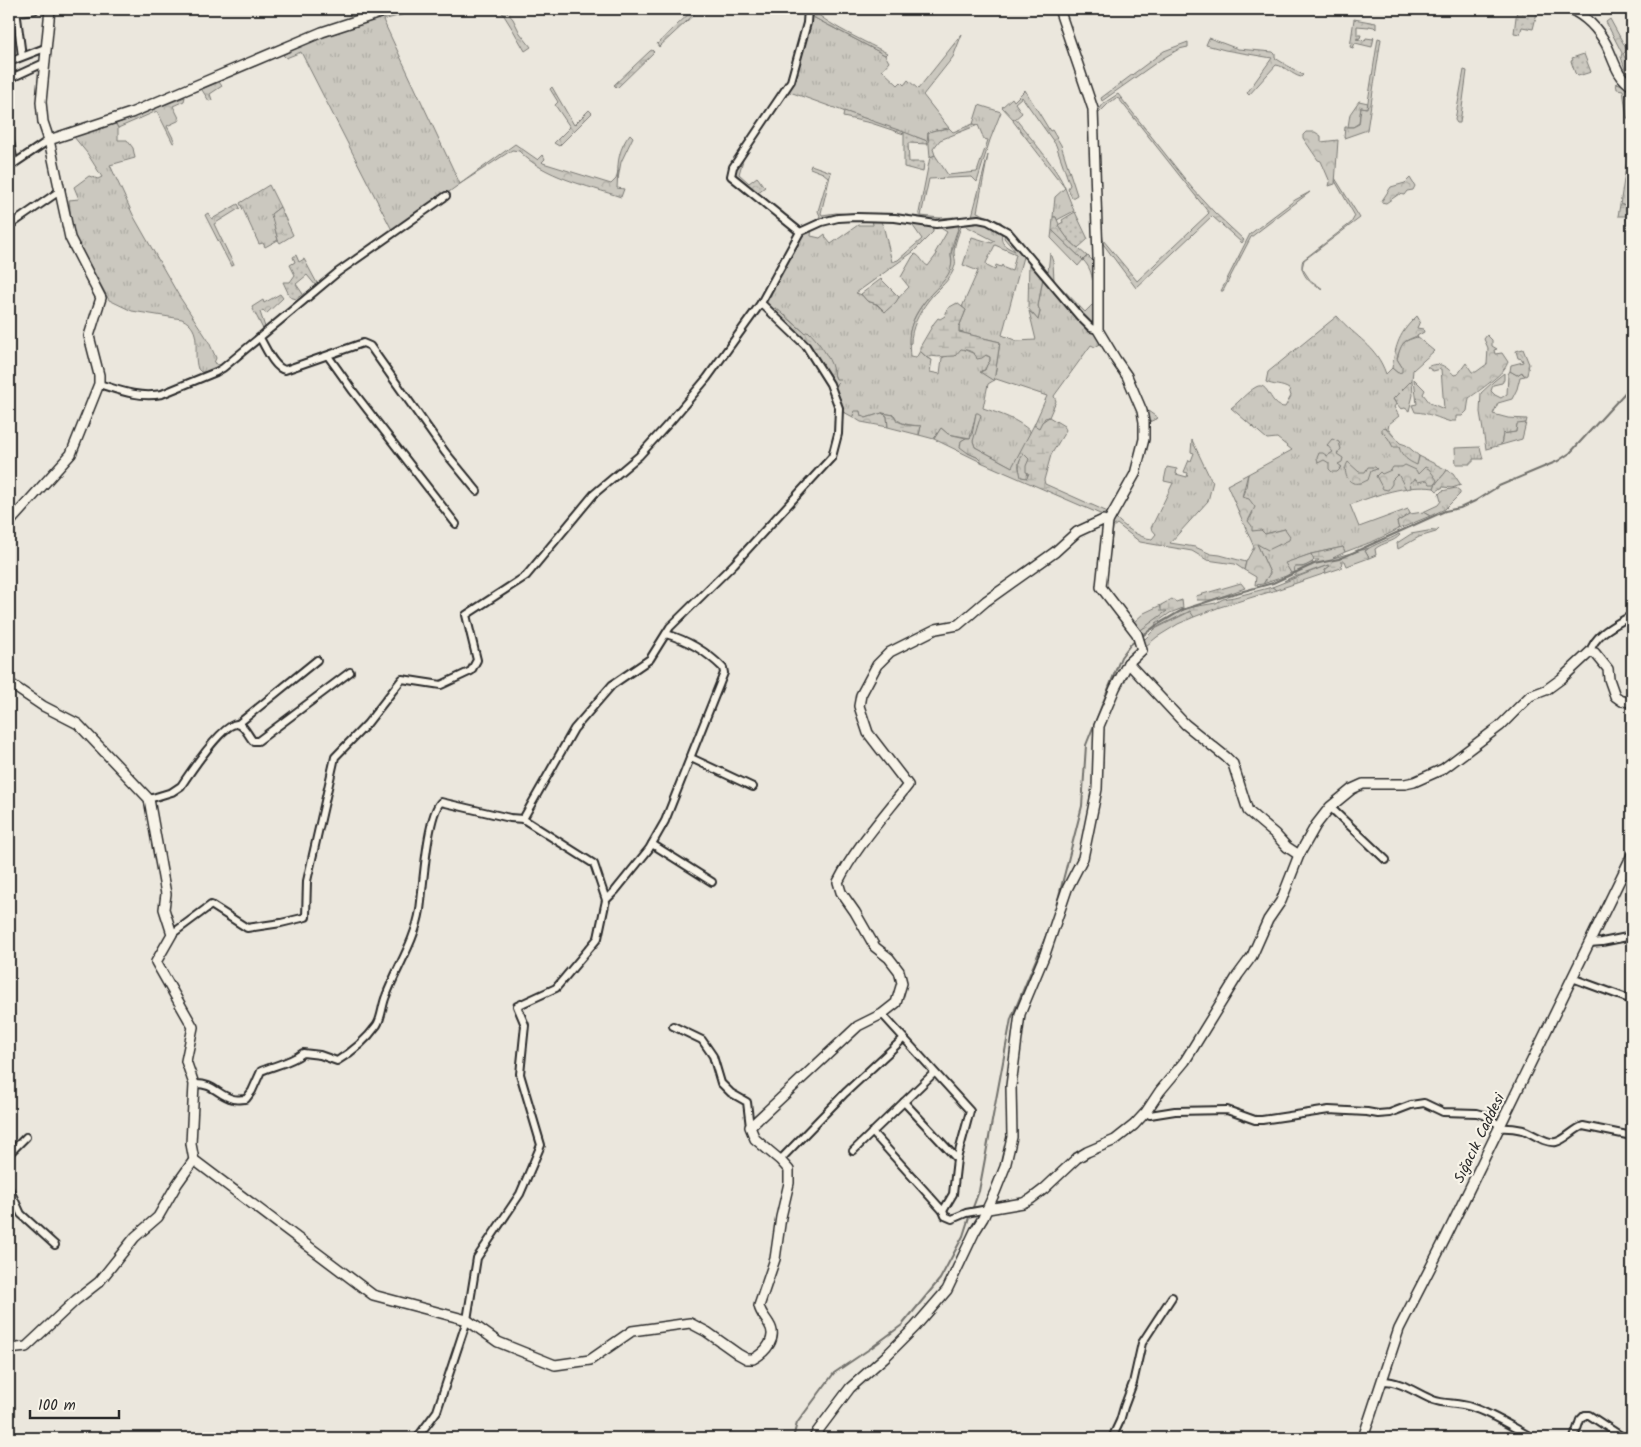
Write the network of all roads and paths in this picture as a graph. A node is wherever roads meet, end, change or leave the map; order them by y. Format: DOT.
graph roads {
  1 [pos="34,9"];
  2 [pos="50,9"];
  3 [pos="391,9"];
  4 [pos="808,9"];
  5 [pos="1059,9"];
  6 [pos="1570,9"];
  7 [pos="13,11"];
  8 [pos="45,48"];
  9 [pos="22,56"];
  10 [pos="9,62"];
  11 [pos="44,63"];
  12 [pos="9,79"];
  13 [pos="1630,83"];
  14 [pos="9,136"];
  15 [pos="50,140"];
  16 [pos="11,165"];
  17 [pos="61,190"];
  18 [pos="446,196"];
  19 [pos="9,226"];
  20 [pos="800,232"];
  21 [pos="761,303"];
  22 [pos="1098,330"];
  23 [pos="260,338"];
  24 [pos="328,356"];
  25 [pos="99,384"];
  26 [pos="477,491"];
  27 [pos="1108,522"];
  28 [pos="9,523"];
  29 [pos="456,524"];
  30 [pos="1632,615"];
  31 [pos="666,634"];
  32 [pos="1590,652"];
  33 [pos="317,660"];
  34 [pos="1128,663"];
  35 [pos="350,672"];
  36 [pos="9,683"];
  37 [pos="1632,702"];
  38 [pos="238,724"];
  39 [pos="691,758"];
  40 [pos="753,787"];
  41 [pos="149,799"];
  42 [pos="1330,808"];
  43 [pos="522,819"];
  44 [pos="652,844"];
  45 [pos="1299,855"];
  46 [pos="1632,855"];
  47 [pos="1386,860"];
  48 [pos="712,882"];
  49 [pos="606,900"];
  50 [pos="172,934"];
  51 [pos="1632,936"];
  52 [pos="1589,943"];
  53 [pos="1572,978"];
  54 [pos="1632,1000"];
  55 [pos="882,1014"];
  56 [pos="673,1026"];
  57 [pos="903,1039"];
  58 [pos="934,1073"];
  59 [pos="194,1084"];
  60 [pos="904,1102"];
  61 [pos="1146,1112"];
  62 [pos="750,1128"];
  63 [pos="1499,1128"];
  64 [pos="872,1132"];
  65 [pos="26,1136"];
  66 [pos="1632,1136"];
  67 [pos="853,1151"];
  68 [pos="9,1154"];
  69 [pos="957,1159"];
  70 [pos="194,1160"];
  71 [pos="780,1160"];
  72 [pos="9,1188"];
  73 [pos="988,1209"];
  74 [pos="943,1211"];
  75 [pos="55,1245"];
  76 [pos="1172,1297"];
  77 [pos="467,1320"];
  78 [pos="9,1334"];
  79 [pos="9,1348"];
  80 [pos="1383,1381"];
  81 [pos="417,1438"];
  82 [pos="814,1438"];
  83 [pos="1112,1438"];
  84 [pos="1363,1438"];
  85 [pos="1533,1438"];
  86 [pos="1574,1438"];
  87 [pos="1624,1438"];
  1 -- 7 [label="street"];
  2 -- 8 [label="street"];
  3 -- 15 [label="street"];
  4 -- 20 [label="street"];
  5 -- 22 [label="street"];
  6 -- 13 [label="street"];
  7 -- 9 [label="street"];
  8 -- 9 [label="street"];
  8 -- 11 [label="street"];
  9 -- 10 [label="street"];
  11 -- 12 [label="street"];
  11 -- 15 [label="street"];
  14 -- 16 [label="street"];
  15 -- 16 [label="street"];
  15 -- 17 [label="street"];
  17 -- 19 [label="street"];
  17 -- 25 [label="street"];
  18 -- 23 [label="street"];
  20 -- 21 [label="street"];
  20 -- 22 [label="street"];
  21 -- 31 [label="street"];
  21 -- 50 [label="street"];
  22 -- 27 [label="street"];
  23 -- 24 [label="street"];
  23 -- 25 [label="street"];
  24 -- 26 [label="street"];
  24 -- 29 [label="street"];
  25 -- 28 [label="street"];
  27 -- 34 [label="street"];
  27 -- 55 [label="street"];
  30 -- 32 [label="street"];
  31 -- 39 [label="street"];
  31 -- 43 [label="street"];
  32 -- 37 [label="street"];
  32 -- 42 [label="street"];
  33 -- 38 [label="street"];
  34 -- 45 [label="street"];
  34 -- 73 [label="street"];
  35 -- 38 [label="street"];
  36 -- 41 [label="street"];
  38 -- 41 [label="street"];
  39 -- 40 [label="street"];
  39 -- 44 [label="street"];
  41 -- 50 [label="street"];
  42 -- 45 [label="street"];
  42 -- 47 [label="street"];
  43 -- 49 [label="street"];
  43 -- 59 [label="street"];
  44 -- 48 [label="street"];
  44 -- 49 [label="street"];
  45 -- 61 [label="street"];
  46 -- 52 [label="street, Sığacık Caddesi"];
  49 -- 77 [label="street"];
  50 -- 59 [label="street"];
  51 -- 52 [label="street"];
  52 -- 53 [label="street, Sığacık Caddesi"];
  53 -- 54 [label="street"];
  53 -- 63 [label="street, Sığacık Caddesi"];
  55 -- 57 [label="street"];
  55 -- 62 [label="street"];
  56 -- 62 [label="street"];
  57 -- 58 [label="street"];
  57 -- 71 [label="street"];
  58 -- 60 [label="street"];
  58 -- 69 [label="street"];
  59 -- 70 [label="street"];
  60 -- 64 [label="street"];
  60 -- 69 [label="street"];
  61 -- 63 [label="street"];
  61 -- 73 [label="street"];
  62 -- 71 [label="street"];
  63 -- 66 [label="street"];
  63 -- 80 [label="street, Sığacık Caddesi"];
  64 -- 67 [label="street"];
  64 -- 74 [label="street"];
  65 -- 68 [label="street"];
  69 -- 74 [label="street"];
  70 -- 77 [label="street"];
  70 -- 79 [label="street"];
  71 -- 77 [label="street"];
  72 -- 75 [label="street"];
  73 -- 74 [label="street"];
  73 -- 82 [label="street"];
  76 -- 83 [label="street"];
  77 -- 81 [label="street"];
  78 -- 79 [label="street"];
  80 -- 84 [label="street, Sığacık Caddesi"];
  80 -- 85 [label="street"];
  86 -- 87 [label="street"];
}
